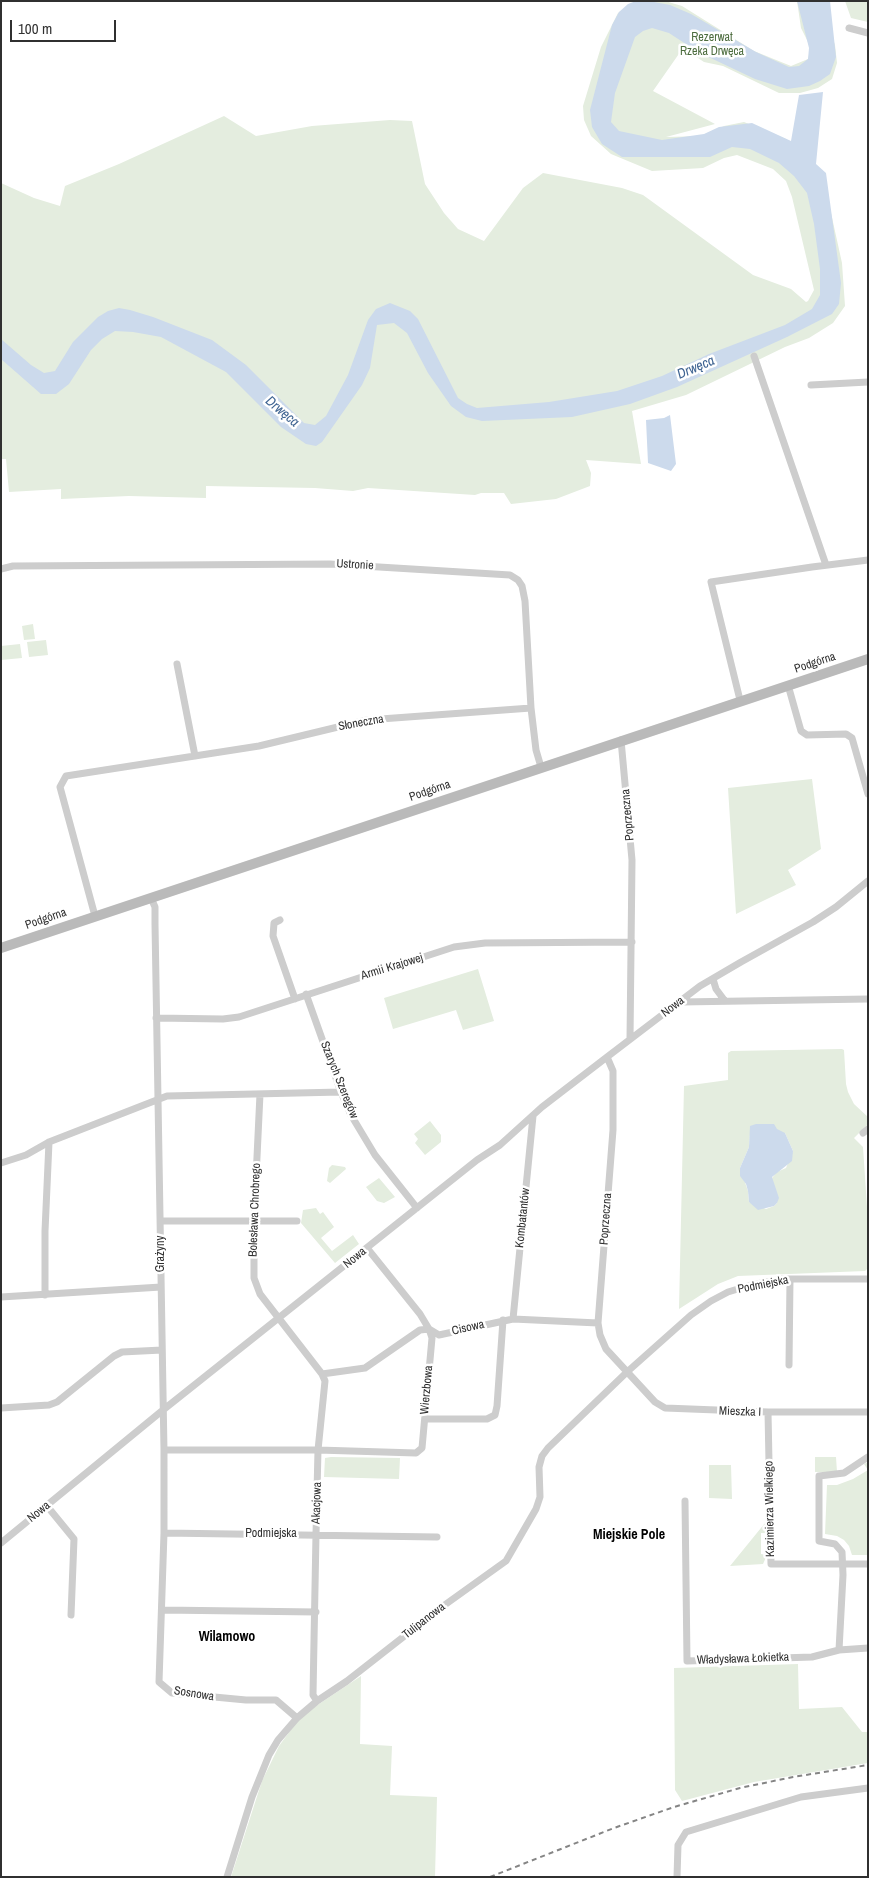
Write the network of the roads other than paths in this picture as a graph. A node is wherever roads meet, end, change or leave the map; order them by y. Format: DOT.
graph roads {
  1 [pos="849,28"];
  2 [pos="868,33"];
  3 [pos="754,356"];
  4 [pos="868,382"];
  5 [pos="811,385"];
  6 [pos="868,560"];
  7 [pos="826,565"];
  8 [pos="1,569"];
  9 [pos="868,659"];
  10 [pos="177,664"];
  11 [pos="788,685"];
  12 [pos="740,700"];
  13 [pos="531,708"];
  14 [pos="621,740"];
  15 [pos="194,756"];
  16 [pos="540,767"];
  17 [pos="868,794"];
  18 [pos="868,880"];
  19 [pos="152,898"];
  20 [pos="95,916"];
  21 [pos="280,920"];
  22 [pos="632,942"];
  23 [pos="1,948"];
  24 [pos="713,979"];
  25 [pos="306,994"];
  26 [pos="295,999"];
  27 [pos="868,999"];
  28 [pos="725,1001"];
  29 [pos="680,1002"];
  30 [pos="156,1018"];
  31 [pos="630,1039"];
  32 [pos="606,1057"];
  33 [pos="341,1092"];
  34 [pos="260,1094"];
  35 [pos="158,1099"];
  36 [pos="533,1116"];
  37 [pos="50,1142"];
  38 [pos="1,1163"];
  39 [pos="418,1208"];
  40 [pos="254,1220"];
  41 [pos="161,1221"];
  42 [pos="297,1221"];
  43 [pos="367,1248"];
  44 [pos="790,1279"];
  45 [pos="868,1279"];
  46 [pos="161,1287"];
  47 [pos="45,1295"];
  48 [pos="1,1297"];
  49 [pos="279,1319"];
  50 [pos="503,1320"];
  51 [pos="513,1320"];
  52 [pos="598,1323"];
  53 [pos="430,1329"];
  54 [pos="162,1350"];
  55 [pos="789,1365"];
  56 [pos="627,1372"];
  57 [pos="322,1374"];
  58 [pos="1,1408"];
  59 [pos="163,1410"];
  60 [pos="768,1412"];
  61 [pos="868,1412"];
  62 [pos="424,1419"];
  63 [pos="164,1450"];
  64 [pos="318,1450"];
  65 [pos="868,1457"];
  66 [pos="685,1501"];
  67 [pos="47,1506"];
  68 [pos="164,1533"];
  69 [pos="316,1534"];
  70 [pos="437,1536"];
  71 [pos="1,1543"];
  72 [pos="842,1564"];
  73 [pos="868,1564"];
  74 [pos="162,1610"];
  75 [pos="316,1612"];
  76 [pos="71,1615"];
  77 [pos="868,1648"];
  78 [pos="839,1650"];
  79 [pos="317,1701"];
  80 [pos="297,1718"];
  81 [pos="868,1788"];
  82 [pos="227,1877"];
  83 [pos="677,1877"];
  1 -- 2 [label="street"];
  3 -- 7 [label="street"];
  4 -- 5 [label="street"];
  6 -- 7 [label="street"];
  7 -- 12 [label="street"];
  8 -- 13 [label="street, Ustronie"];
  9 -- 11 [label="main road, Podgórna"];
  10 -- 15 [label="street"];
  11 -- 12 [label="main road, Podgórna"];
  11 -- 17 [label="street"];
  12 -- 14 [label="main road, Podgórna"];
  13 -- 15 [label="street, Słoneczna"];
  13 -- 16 [label="street, Ustronie"];
  14 -- 16 [label="main road, Podgórna"];
  14 -- 22 [label="street, Poprzeczna"];
  15 -- 20 [label="street, Słoneczna"];
  16 -- 19 [label="main road, Podgórna"];
  18 -- 24 [label="street, Nowa"];
  19 -- 20 [label="main road, Podgórna"];
  19 -- 30 [label="street, Grażyny"];
  20 -- 23 [label="main road, Podgórna"];
  21 -- 26 [label="street"];
  22 -- 25 [label="street, Armii Krajowej"];
  22 -- 31 [label="street, Poprzeczna"];
  24 -- 28 [label="street"];
  24 -- 29 [label="street, Nowa"];
  25 -- 26 [label="street, Armii Krajowej"];
  25 -- 33 [label="street, Szarych Szeregów"];
  26 -- 30 [label="street, Armii Krajowej"];
  27 -- 28 [label="street"];
  28 -- 29 [label="street"];
  29 -- 31 [label="street, Nowa"];
  30 -- 35 [label="street, Grażyny"];
  31 -- 32 [label="street, Nowa"];
  32 -- 36 [label="street, Nowa"];
  32 -- 52 [label="street, Poprzeczna"];
  33 -- 34 [label="street"];
  33 -- 39 [label="street, Szarych Szeregów"];
  34 -- 35 [label="street"];
  34 -- 40 [label="street, Bolesława Chrobrego"];
  35 -- 37 [label="street"];
  35 -- 41 [label="street, Grażyny"];
  36 -- 39 [label="street, Nowa"];
  36 -- 51 [label="street, Kombatantów"];
  37 -- 38 [label="street"];
  37 -- 47 [label="street"];
  39 -- 43 [label="street, Nowa"];
  40 -- 41 [label="street"];
  40 -- 42 [label="street"];
  40 -- 49 [label="street, Bolesława Chrobrego"];
  41 -- 46 [label="street, Grażyny"];
  43 -- 49 [label="street, Nowa"];
  43 -- 53 [label="street"];
  44 -- 45 [label="street, Podmiejska"];
  44 -- 55 [label="street"];
  44 -- 56 [label="street, Podmiejska"];
  46 -- 47 [label="street"];
  46 -- 54 [label="street, Grażyny"];
  47 -- 48 [label="street"];
  49 -- 57 [label="street"];
  49 -- 59 [label="street, Nowa"];
  50 -- 51 [label="street, Cisowa"];
  50 -- 53 [label="street, Cisowa"];
  50 -- 62 [label="street"];
  51 -- 52 [label="street, Cisowa"];
  52 -- 56 [label="street, Poprzeczna"];
  53 -- 57 [label="street, Cisowa"];
  53 -- 62 [label="street, Wierzbowa"];
  54 -- 58 [label="street"];
  54 -- 59 [label="street, Grażyny"];
  56 -- 60 [label="street, Mieszka I"];
  56 -- 79 [label="street, Tulipanowa"];
  57 -- 64 [label="street, Akacjowa"];
  59 -- 63 [label="street, Grażyny"];
  59 -- 67 [label="street, Nowa"];
  60 -- 61 [label="street, Mieszka I"];
  60 -- 72 [label="street, Kazimierza Wielkiego"];
  62 -- 64 [label="street, Wierzbowa"];
  63 -- 64 [label="street, Wierzbowa"];
  63 -- 68 [label="street, Grażyny"];
  64 -- 69 [label="street, Akacjowa"];
  65 -- 72 [label="street"];
  66 -- 78 [label="street, Władysława Łokietka"];
  67 -- 71 [label="street, Nowa"];
  67 -- 76 [label="street"];
  68 -- 69 [label="street, Podmiejska"];
  68 -- 74 [label="street, Grażyny"];
  69 -- 70 [label="street, Podmiejska"];
  69 -- 75 [label="street, Akacjowa"];
  72 -- 73 [label="street"];
  72 -- 78 [label="street"];
  74 -- 75 [label="street"];
  74 -- 80 [label="street, Sosnowa"];
  75 -- 79 [label="street, Akacjowa"];
  77 -- 78 [label="street, Władysława Łokietka"];
  79 -- 80 [label="street, Tulipanowa"];
  80 -- 82 [label="street, Tulipanowa"];
  81 -- 83 [label="street"];
}
